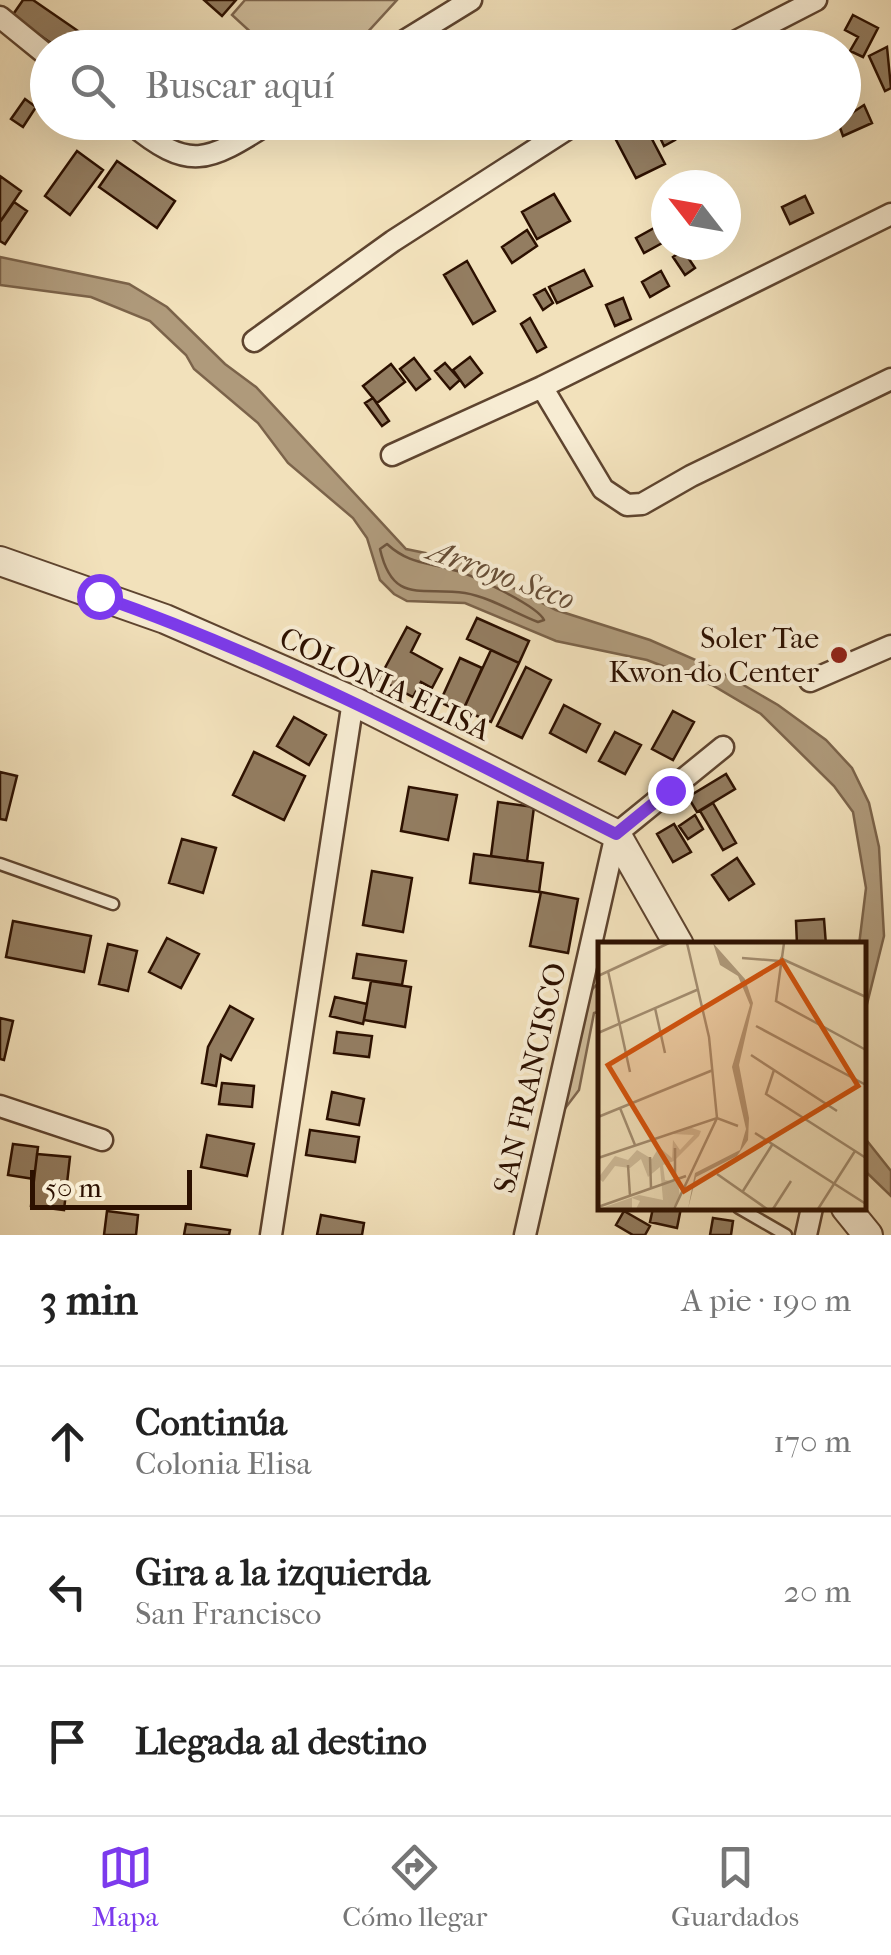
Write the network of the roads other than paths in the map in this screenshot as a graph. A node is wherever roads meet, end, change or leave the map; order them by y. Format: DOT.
graph roads {
  1 [pos="471,0"];
  2 [pos="802,3"];
  3 [pos="0,17"];
  4 [pos="422,30"];
  5 [pos="755,30"];
  6 [pos="30,41"];
  7 [pos="150,140"];
  8 [pos="241,140"];
  9 [pos="550,140"];
  10 [pos="891,214"];
  11 [pos="254,341"];
  12 [pos="891,379"];
  13 [pos="542,387"];
  14 [pos="392,455"];
  15 [pos="0,561"];
  16 [pos="891,646"];
  17 [pos="810,681"];
  18 [pos="353,701"];
  19 [pos="723,748"];
  20 [pos="616,834"];
  21 [pos="0,864"];
  22 [pos="113,904"];
  23 [pos="677,942"];
  24 [pos="0,1106"];
  25 [pos="102,1140"];
  26 [pos="743,1210"];
  27 [pos="812,1210"];
  28 [pos="848,1210"];
  29 [pos="270,1235"];
  30 [pos="525,1235"];
  31 [pos="786,1235"];
  32 [pos="806,1235"];
  33 [pos="868,1235"];
  1 -- 4 [label="street"];
  2 -- 5 [label="street"];
  3 -- 6 [label="street"];
  7 -- 8 [label="street"];
  9 -- 11 [label="street"];
  10 -- 13 [label="street"];
  12 -- 13 [label="street"];
  13 -- 14 [label="street"];
  15 -- 18 [label="street, COLONIA ELISA"];
  16 -- 17 [label="street"];
  18 -- 20 [label="street, COLONIA ELISA"];
  18 -- 29 [label="street"];
  19 -- 20 [label="street"];
  20 -- 23 [label="street"];
  20 -- 30 [label="street, SAN FRANCISCO"];
  21 -- 22 [label="lane"];
  24 -- 25 [label="street"];
  26 -- 31 [label="lane"];
  27 -- 32 [label="street"];
  28 -- 33 [label="street"];
}
